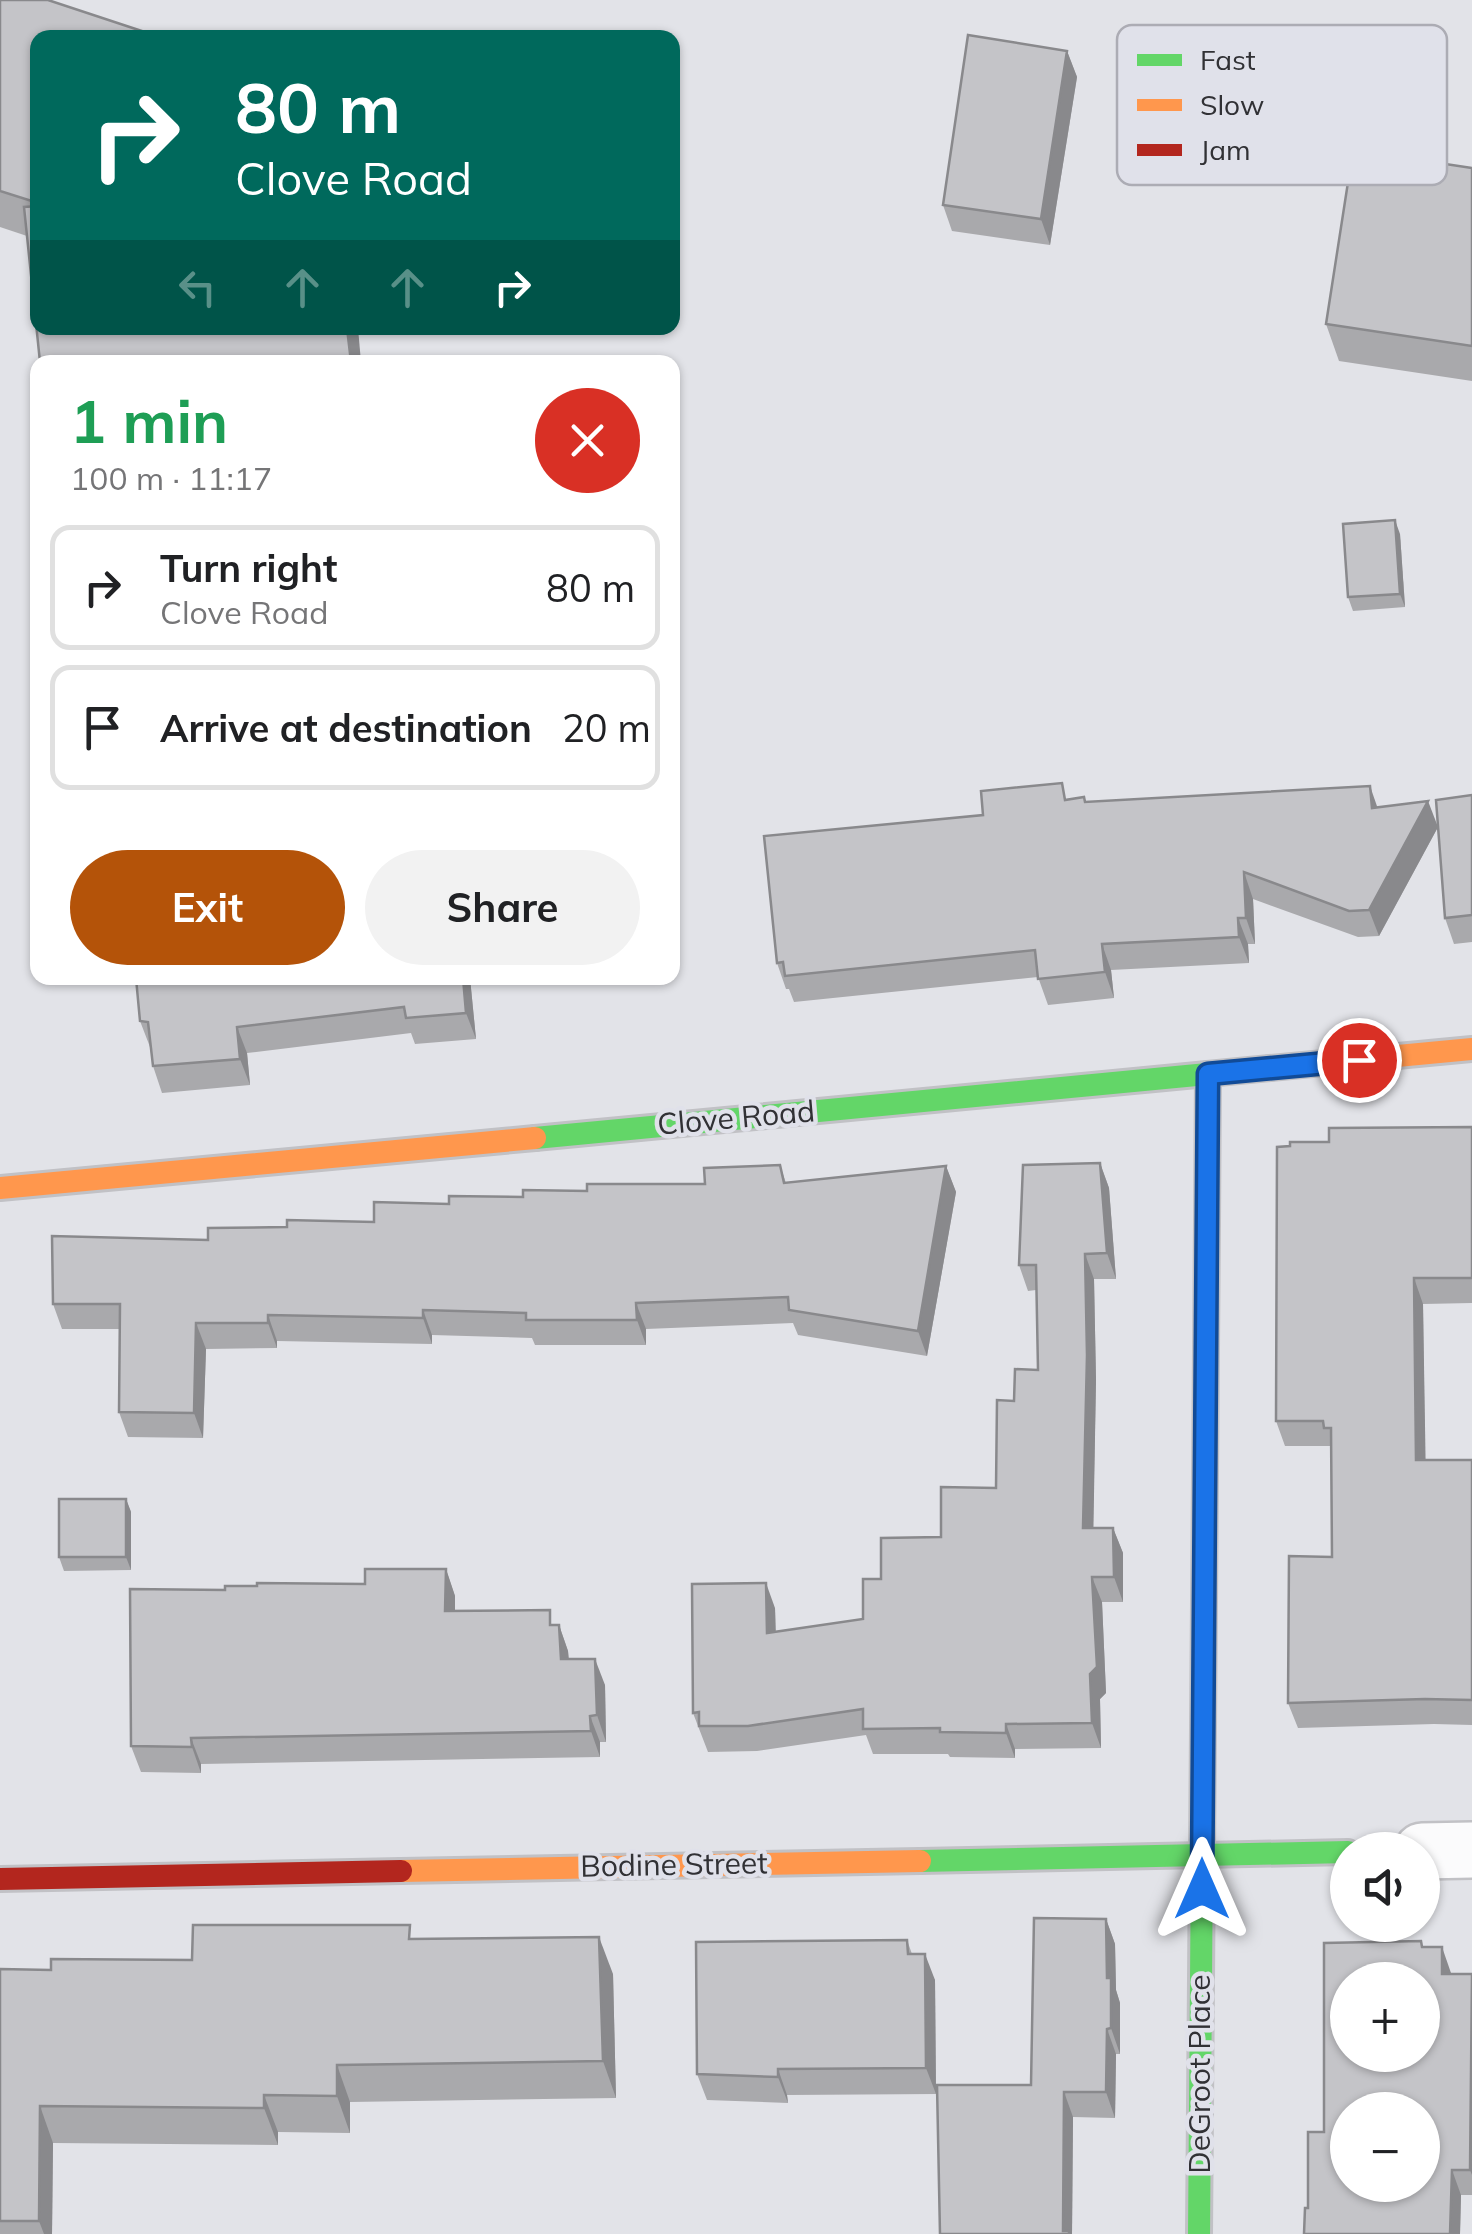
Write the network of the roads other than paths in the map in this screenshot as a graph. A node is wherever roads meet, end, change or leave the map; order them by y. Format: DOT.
graph roads {
  1 [pos="1472,1049"];
  2 [pos="1208,1074"];
  3 [pos="0,1188"];
  4 [pos="1440,1850"];
  5 [pos="1472,1850"];
  6 [pos="1330,1852"];
  7 [pos="1202,1854"];
  8 [pos="0,1879"];
  9 [pos="1199,2234"];
  1 -- 2 [label="street, Clove Road"];
  2 -- 3 [label="street, Clove Road"];
  2 -- 7 [label="street, DeGroot Place"];
  4 -- 5 [label="street"];
  6 -- 7 [label="street, Bodine Street"];
  7 -- 8 [label="street, Bodine Street"];
  7 -- 9 [label="street, DeGroot Place"];
}
